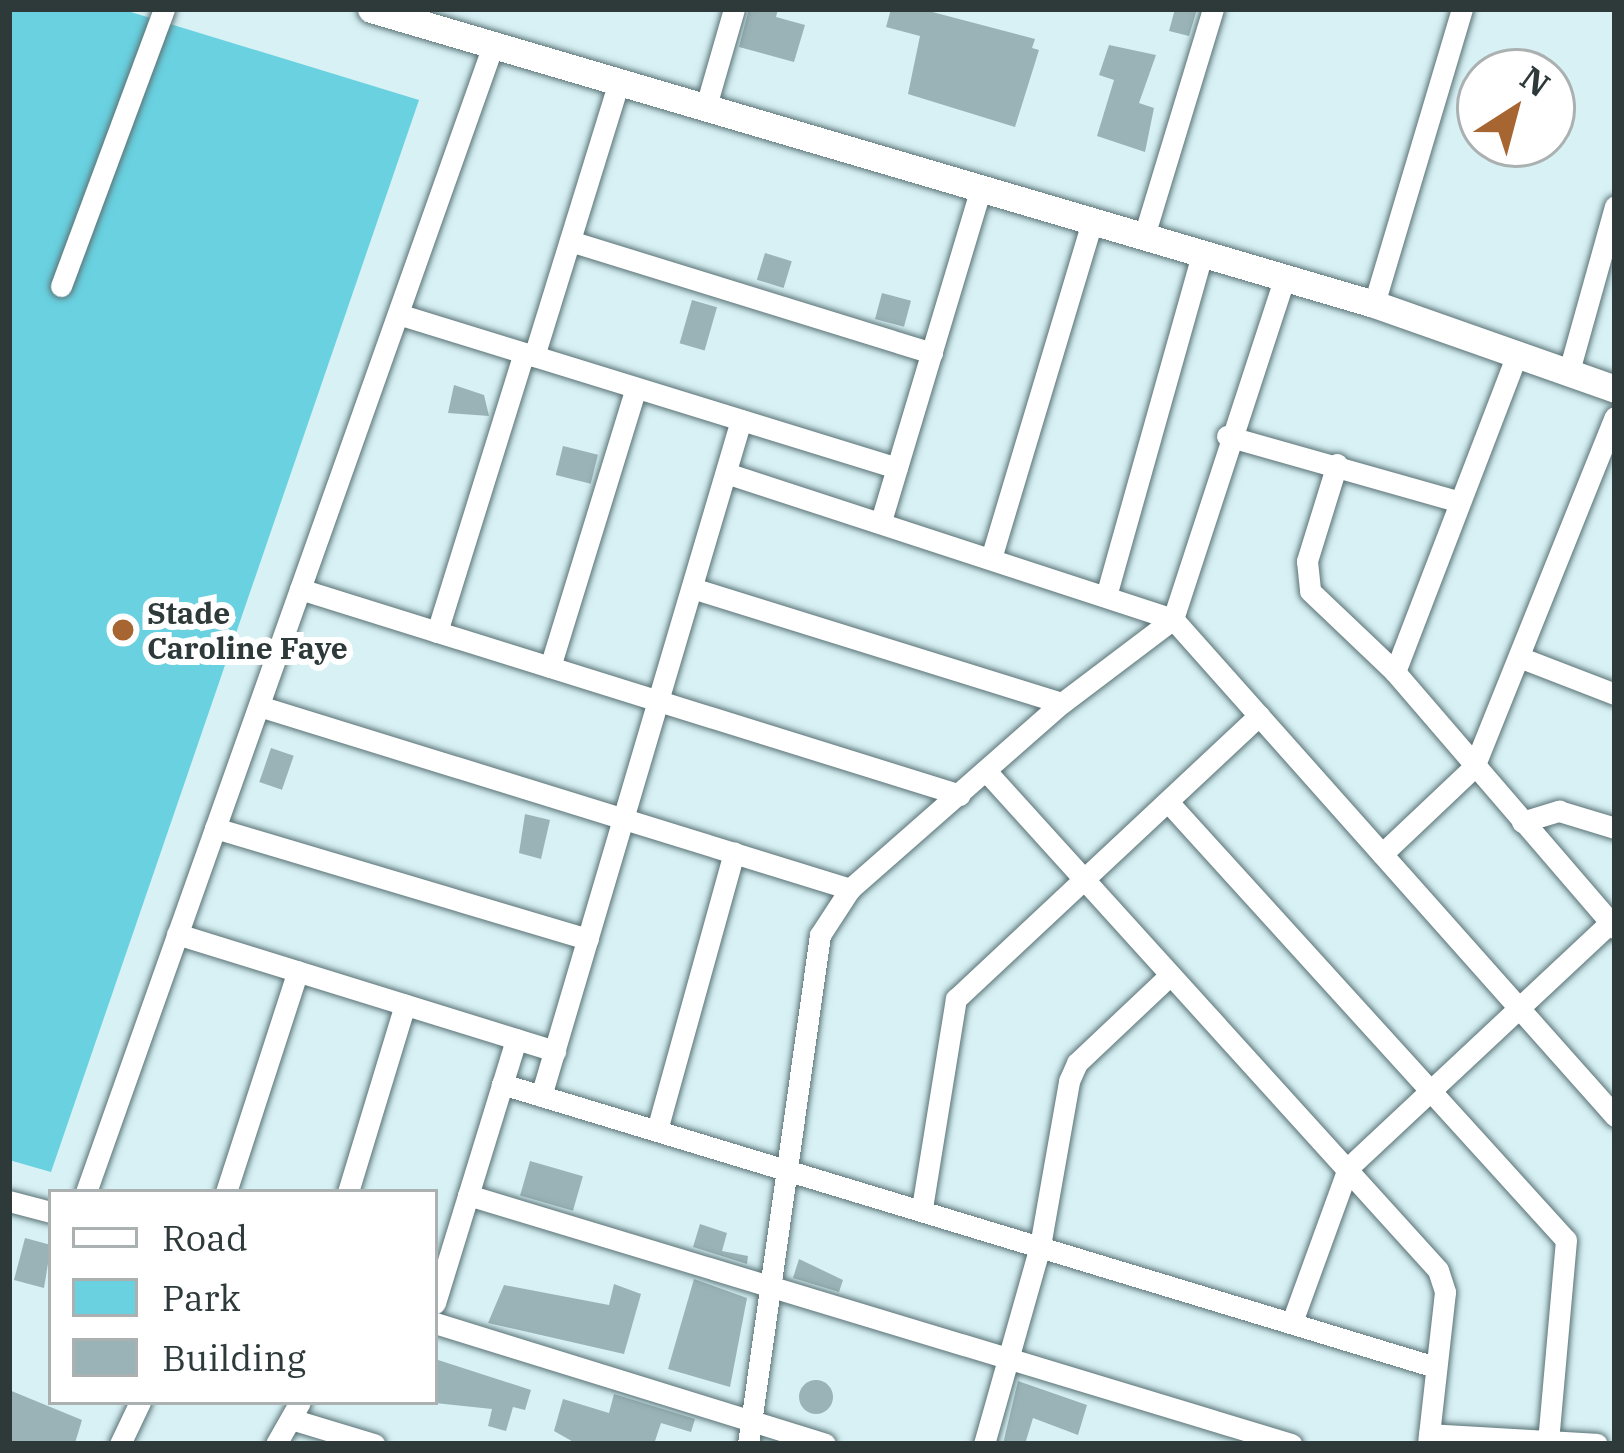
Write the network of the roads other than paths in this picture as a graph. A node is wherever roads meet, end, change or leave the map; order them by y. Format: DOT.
graph roads {
  1 [pos="164,9"];
  2 [pos="734,9"];
  3 [pos="1213,9"];
  4 [pos="1462,9"];
  5 [pos="379,10"];
  6 [pos="494,45"];
  7 [pos="619,81"];
  8 [pos="706,106"];
  9 [pos="981,187"];
  10 [pos="1615,206"];
  11 [pos="1093,220"];
  12 [pos="1144,236"];
  13 [pos="570,241"];
  14 [pos="1202,254"];
  15 [pos="1284,280"];
  16 [pos="61,286"];
  17 [pos="1374,304"];
  18 [pos="398,314"];
  19 [pos="1518,352"];
  20 [pos="932,353"];
  21 [pos="529,355"];
  22 [pos="1569,371"];
  23 [pos="636,388"];
  24 [pos="1615,389"];
  25 [pos="1615,417"];
  26 [pos="741,420"];
  27 [pos="1227,436"];
  28 [pos="1337,464"];
  29 [pos="897,468"];
  30 [pos="726,473"];
  31 [pos="1460,502"];
  32 [pos="881,521"];
  33 [pos="992,555"];
  34 [pos="692,588"];
  35 [pos="300,589"];
  36 [pos="1106,596"];
  37 [pos="1173,619"];
  38 [pos="437,632"];
  39 [pos="1519,657"];
  40 [pos="550,667"];
  41 [pos="1395,672"];
  42 [pos="1615,694"];
  43 [pos="658,701"];
  44 [pos="1062,703"];
  45 [pos="259,706"];
  46 [pos="1258,715"];
  47 [pos="1474,767"];
  48 [pos="986,771"];
  49 [pos="960,795"];
  50 [pos="1169,803"];
  51 [pos="623,818"];
  52 [pos="1522,822"];
  53 [pos="215,828"];
  54 [pos="1615,828"];
  55 [pos="734,853"];
  56 [pos="1382,854"];
  57 [pos="1085,878"];
  58 [pos="850,889"];
  59 [pos="1612,926"];
  60 [pos="178,934"];
  61 [pos="588,939"];
  62 [pos="298,971"];
  63 [pos="1170,975"];
  64 [pos="405,1004"];
  65 [pos="1520,1010"];
  66 [pos="516,1039"];
  67 [pos="555,1051"];
  68 [pos="502,1084"];
  69 [pos="1432,1094"];
  70 [pos="542,1096"];
  71 [pos="1615,1116"];
  72 [pos="657,1130"];
  73 [pos="1348,1168"];
  74 [pos="784,1169"];
  75 [pos="87,1189"];
  76 [pos="227,1189"];
  77 [pos="349,1189"];
  78 [pos="468,1195"];
  79 [pos="922,1208"];
  80 [pos="11,1209"];
  81 [pos="48,1212"];
  82 [pos="1040,1246"];
  83 [pos="767,1285"];
  84 [pos="438,1293"];
  85 [pos="1292,1322"];
  86 [pos="438,1324"];
  87 [pos="1008,1358"];
  88 [pos="1435,1367"];
  89 [pos="139,1405"];
  90 [pos="752,1421"];
  91 [pos="288,1429"];
  92 [pos="1429,1439"];
  93 [pos="1548,1441"];
  94 [pos="120,1444"];
  95 [pos="374,1444"];
  96 [pos="748,1444"];
  97 [pos="825,1444"];
  98 [pos="984,1444"];
  99 [pos="1291,1444"];
  100 [pos="1597,1444"];
  1 -- 16 [label="street"];
  2 -- 8 [label="street"];
  3 -- 12 [label="street"];
  4 -- 17 [label="street"];
  5 -- 6 [label="main road"];
  6 -- 7 [label="main road"];
  6 -- 18 [label="street"];
  7 -- 8 [label="main road"];
  7 -- 13 [label="street"];
  8 -- 9 [label="main road"];
  9 -- 11 [label="main road"];
  9 -- 20 [label="street"];
  10 -- 22 [label="street"];
  11 -- 12 [label="main road"];
  11 -- 33 [label="street"];
  12 -- 14 [label="main road"];
  13 -- 20 [label="street"];
  13 -- 21 [label="street"];
  14 -- 15 [label="main road"];
  14 -- 36 [label="street"];
  15 -- 17 [label="main road"];
  15 -- 27 [label="street"];
  17 -- 19 [label="main road"];
  18 -- 21 [label="street"];
  18 -- 35 [label="street"];
  19 -- 22 [label="main road"];
  19 -- 31 [label="street"];
  20 -- 29 [label="street"];
  21 -- 23 [label="street"];
  21 -- 38 [label="street"];
  22 -- 24 [label="main road"];
  23 -- 26 [label="street"];
  23 -- 40 [label="street"];
  25 -- 39 [label="street"];
  26 -- 29 [label="street"];
  26 -- 30 [label="street"];
  27 -- 28 [label="street"];
  27 -- 37 [label="street"];
  28 -- 31 [label="street"];
  28 -- 41 [label="street"];
  29 -- 32 [label="street"];
  30 -- 32 [label="street"];
  30 -- 34 [label="street"];
  31 -- 41 [label="street"];
  32 -- 33 [label="street"];
  33 -- 36 [label="street"];
  34 -- 43 [label="street"];
  34 -- 44 [label="street"];
  35 -- 38 [label="street"];
  35 -- 45 [label="street"];
  36 -- 37 [label="street"];
  37 -- 44 [label="street"];
  37 -- 46 [label="street"];
  38 -- 40 [label="street"];
  39 -- 42 [label="street"];
  39 -- 47 [label="street"];
  40 -- 43 [label="street"];
  41 -- 47 [label="street"];
  43 -- 49 [label="street"];
  43 -- 51 [label="street"];
  44 -- 48 [label="street"];
  45 -- 51 [label="street"];
  45 -- 53 [label="street"];
  46 -- 50 [label="street"];
  46 -- 56 [label="street"];
  47 -- 52 [label="street"];
  47 -- 56 [label="street"];
  48 -- 49 [label="street"];
  48 -- 57 [label="street"];
  49 -- 58 [label="street"];
  50 -- 57 [label="street"];
  50 -- 69 [label="street"];
  51 -- 55 [label="street"];
  51 -- 61 [label="street"];
  52 -- 54 [label="street"];
  52 -- 59 [label="street"];
  53 -- 60 [label="street"];
  53 -- 61 [label="street"];
  55 -- 58 [label="street"];
  55 -- 72 [label="street"];
  56 -- 65 [label="street"];
  57 -- 63 [label="street"];
  57 -- 79 [label="street"];
  58 -- 74 [label="street"];
  59 -- 65 [label="street"];
  60 -- 62 [label="street"];
  60 -- 75 [label="street"];
  61 -- 67 [label="street"];
  62 -- 64 [label="street"];
  62 -- 76 [label="street"];
  63 -- 73 [label="street"];
  63 -- 82 [label="street"];
  64 -- 66 [label="street"];
  64 -- 77 [label="street"];
  65 -- 69 [label="street"];
  65 -- 71 [label="street"];
  66 -- 67 [label="street"];
  66 -- 68 [label="street"];
  67 -- 70 [label="street"];
  68 -- 70 [label="street"];
  68 -- 78 [label="street"];
  69 -- 73 [label="street"];
  69 -- 93 [label="street"];
  70 -- 72 [label="street"];
  72 -- 74 [label="street"];
  73 -- 85 [label="street"];
  73 -- 88 [label="street"];
  74 -- 79 [label="street"];
  74 -- 83 [label="street"];
  78 -- 83 [label="street"];
  78 -- 84 [label="street"];
  79 -- 82 [label="street"];
  80 -- 81 [label="street"];
  82 -- 85 [label="street"];
  82 -- 87 [label="street"];
  83 -- 87 [label="street"];
  83 -- 90 [label="street"];
  85 -- 88 [label="street"];
  86 -- 90 [label="street"];
  87 -- 98 [label="street"];
  87 -- 99 [label="street"];
  88 -- 92 [label="street"];
  89 -- 94 [label="street"];
  90 -- 96 [label="street"];
  90 -- 97 [label="street"];
  91 -- 95 [label="street"];
  92 -- 93 [label="street"];
  93 -- 100 [label="street"];
}
